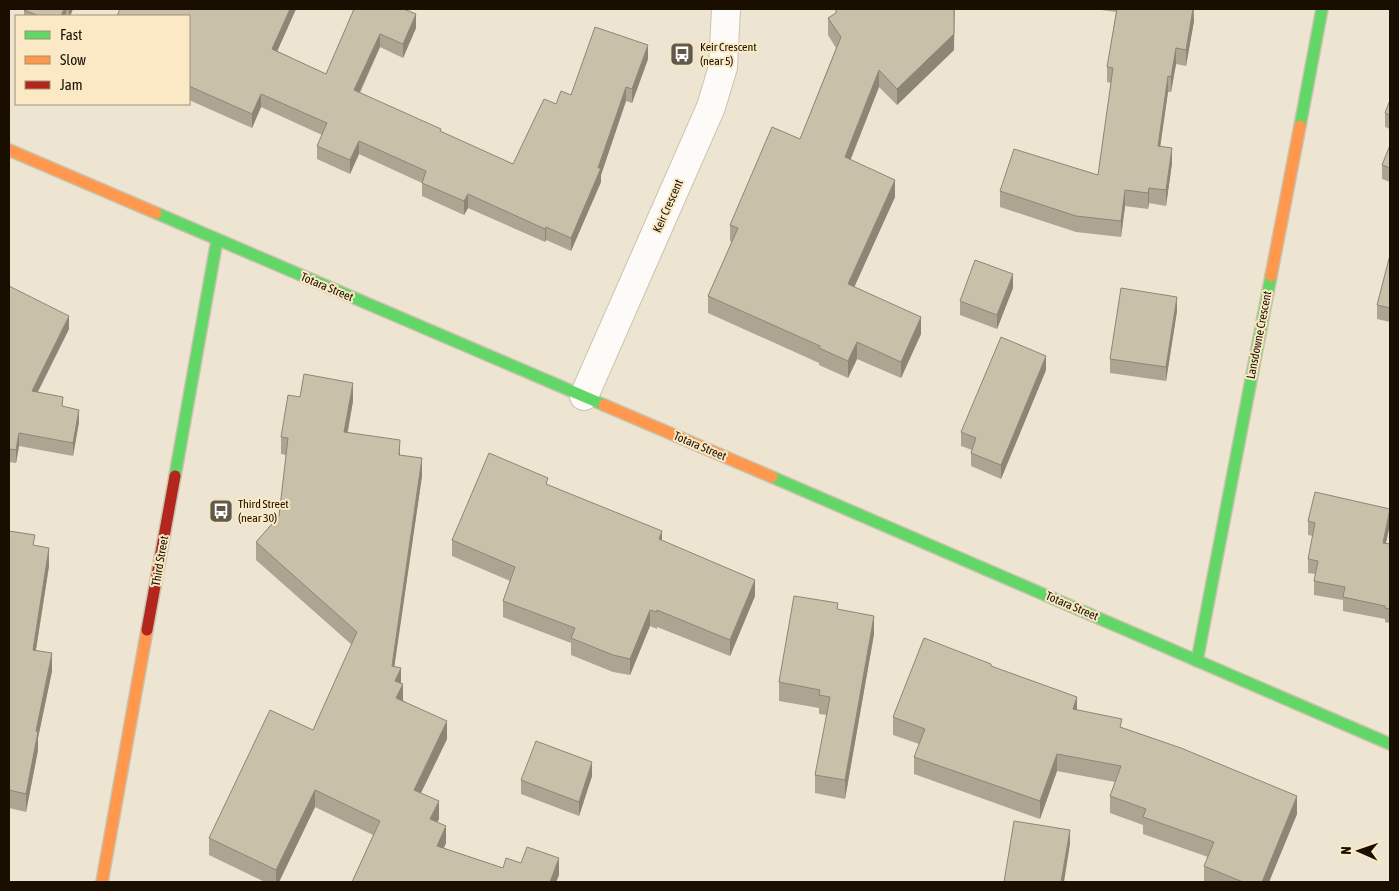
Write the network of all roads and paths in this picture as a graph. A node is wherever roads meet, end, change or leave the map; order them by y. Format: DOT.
graph roads {
  1 [pos="726,9"];
  2 [pos="1322,9"];
  3 [pos="9,150"];
  4 [pos="217,240"];
  5 [pos="584,396"];
  6 [pos="1197,660"];
  7 [pos="1390,744"];
  8 [pos="102,882"];
  1 -- 5 [label="street, Keir Crescent"];
  2 -- 6 [label="street, Lansdowne Crescent"];
  3 -- 4 [label="street, Totara Street"];
  4 -- 5 [label="street, Totara Street"];
  4 -- 8 [label="street, Third Street"];
  5 -- 6 [label="street, Totara Street"];
  6 -- 7 [label="street, Totara Street"];
}
